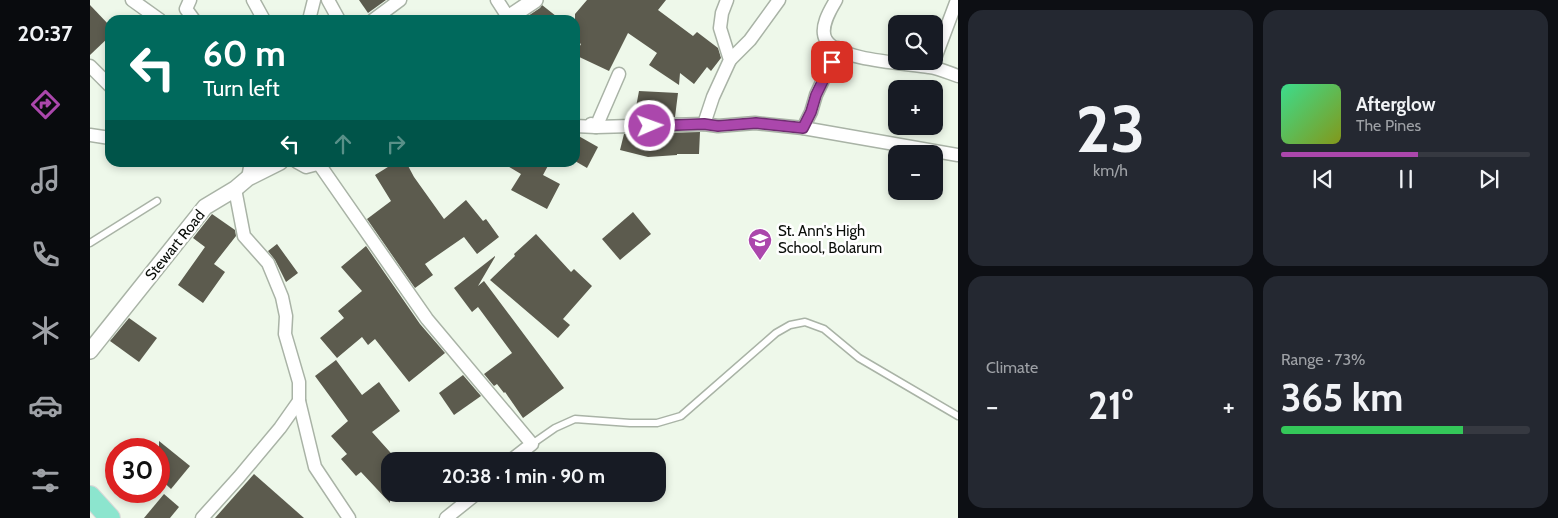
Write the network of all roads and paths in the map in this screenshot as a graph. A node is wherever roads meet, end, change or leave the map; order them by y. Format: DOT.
graph roads {
  1 [pos="132,0"];
  2 [pos="190,0"];
  3 [pos="253,0"];
  4 [pos="314,0"];
  5 [pos="328,0"];
  6 [pos="400,0"];
  7 [pos="497,0"];
  8 [pos="535,0"];
  9 [pos="727,0"];
  10 [pos="779,0"];
  11 [pos="836,0"];
  12 [pos="957,0"];
  13 [pos="153,15"];
  14 [pos="191,15"];
  15 [pos="261,15"];
  16 [pos="310,15"];
  17 [pos="336,15"];
  18 [pos="380,15"];
  19 [pos="505,15"];
  20 [pos="513,15"];
  21 [pos="943,37"];
  22 [pos="838,48"];
  23 [pos="730,60"];
  24 [pos="888,60"];
  25 [pos="90,66"];
  26 [pos="943,68"];
  27 [pos="619,74"];
  28 [pos="958,76"];
  29 [pos="105,81"];
  30 [pos="580,120"];
  31 [pos="704,124"];
  32 [pos="580,126"];
  33 [pos="596,127"];
  34 [pos="803,128"];
  35 [pos="90,135"];
  36 [pos="105,137"];
  37 [pos="958,155"];
  38 [pos="250,167"];
  39 [pos="270,167"];
  40 [pos="325,167"];
  41 [pos="248,178"];
  42 [pos="235,189"];
  43 [pos="157,201"];
  44 [pos="90,243"];
  45 [pos="90,350"];
  46 [pos="299,401"];
  47 [pos="958,416"];
  48 [pos="532,444"];
  49 [pos="522,452"];
  50 [pos="90,496"];
  51 [pos="466,502"];
  52 [pos="110,518"];
  53 [pos="202,518"];
  54 [pos="349,518"];
  55 [pos="446,518"];
  1 -- 13 [label="street"];
  2 -- 14 [label="street"];
  3 -- 15 [label="street"];
  4 -- 16 [label="street"];
  5 -- 17 [label="street"];
  6 -- 18 [label="street"];
  7 -- 19 [label="street"];
  8 -- 20 [label="street"];
  9 -- 23 [label="street"];
  10 -- 23 [label="street"];
  11 -- 22 [label="street"];
  12 -- 21 [label="street"];
  22 -- 24 [label="street"];
  22 -- 34 [label="street"];
  23 -- 31 [label="street"];
  25 -- 29 [label="street"];
  26 -- 28 [label="street"];
  27 -- 33 [label="street"];
  30 -- 33 [label="street"];
  31 -- 33 [label="street"];
  31 -- 34 [label="street"];
  32 -- 33 [label="street"];
  34 -- 37 [label="street"];
  35 -- 36 [label="street"];
  38 -- 41 [label="street"];
  39 -- 41 [label="street, Stewart Road"];
  40 -- 48 [label="street"];
  41 -- 42 [label="street, Stewart Road"];
  42 -- 45 [label="street, Stewart Road"];
  42 -- 46 [label="street"];
  43 -- 44 [label="lane"];
  46 -- 53 [label="street"];
  46 -- 54 [label="street"];
  47 -- 48 [label="lane"];
  48 -- 49 [label="street"];
  50 -- 52 [label="main road"];
  51 -- 55 [label="street"];
}
